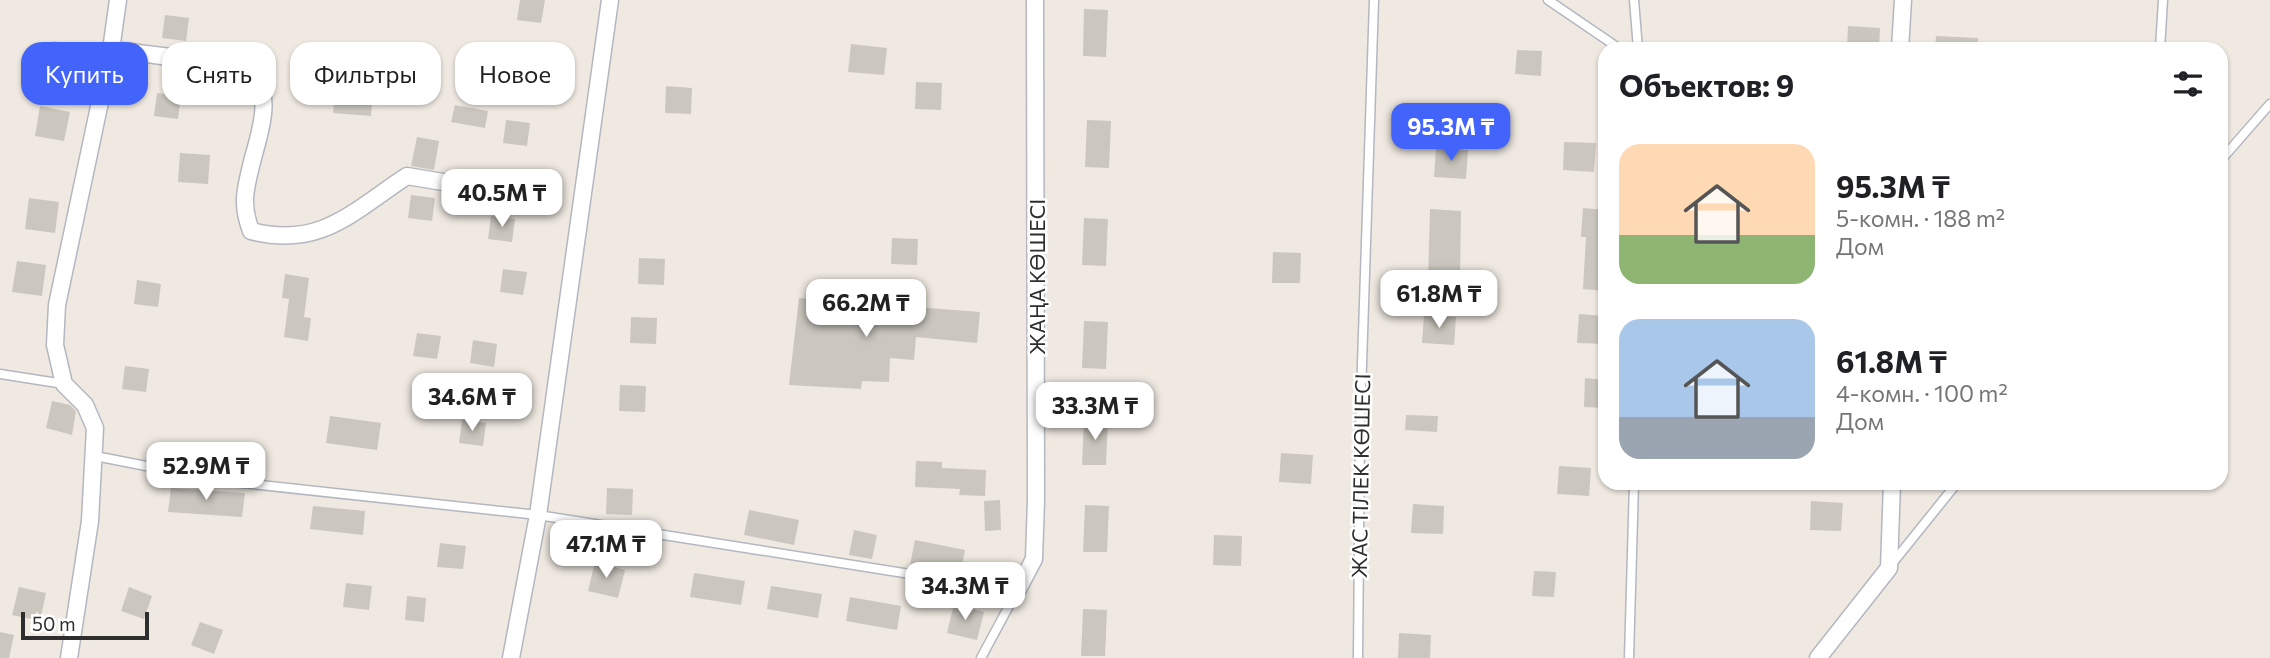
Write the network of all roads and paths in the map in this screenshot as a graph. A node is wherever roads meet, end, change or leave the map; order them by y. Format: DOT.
graph roads {
  1 [pos="118,0"];
  2 [pos="610,0"];
  3 [pos="1035,0"];
  4 [pos="1374,0"];
  5 [pos="1548,0"];
  6 [pos="1634,0"];
  7 [pos="1903,0"];
  8 [pos="2163,0"];
  9 [pos="112,42"];
  10 [pos="1610,42"];
  11 [pos="1637,42"];
  12 [pos="1900,42"];
  13 [pos="2160,42"];
  14 [pos="148,55"];
  15 [pos="2270,104"];
  16 [pos="99,105"];
  17 [pos="2228,152"];
  18 [pos="485,189"];
  19 [pos="0,374"];
  20 [pos="64,384"];
  21 [pos="95,456"];
  22 [pos="1634,490"];
  23 [pos="1892,490"];
  24 [pos="1951,490"];
  25 [pos="538,515"];
  26 [pos="1889,568"];
  27 [pos="1017,591"];
  28 [pos="69,658"];
  29 [pos="511,658"];
  30 [pos="981,658"];
  31 [pos="1358,658"];
  32 [pos="1629,658"];
  33 [pos="1818,658"];
  1 -- 9 [label="street"];
  2 -- 25 [label="street"];
  3 -- 27 [label="street, ЖАҢА КӨШЕСІ"];
  4 -- 31 [label="lane, ЖАС ТІЛЕК КӨШЕСІ"];
  5 -- 10 [label="lane"];
  6 -- 11 [label="lane"];
  7 -- 12 [label="street"];
  8 -- 13 [label="lane"];
  14 -- 18 [label="street"];
  15 -- 17 [label="lane"];
  16 -- 20 [label="street"];
  19 -- 20 [label="lane"];
  20 -- 21 [label="street"];
  21 -- 25 [label="lane"];
  21 -- 28 [label="street"];
  22 -- 32 [label="lane"];
  23 -- 26 [label="street"];
  24 -- 26 [label="lane"];
  25 -- 27 [label="lane"];
  25 -- 29 [label="street"];
  26 -- 33 [label="street"];
  27 -- 30 [label="lane"];
}
